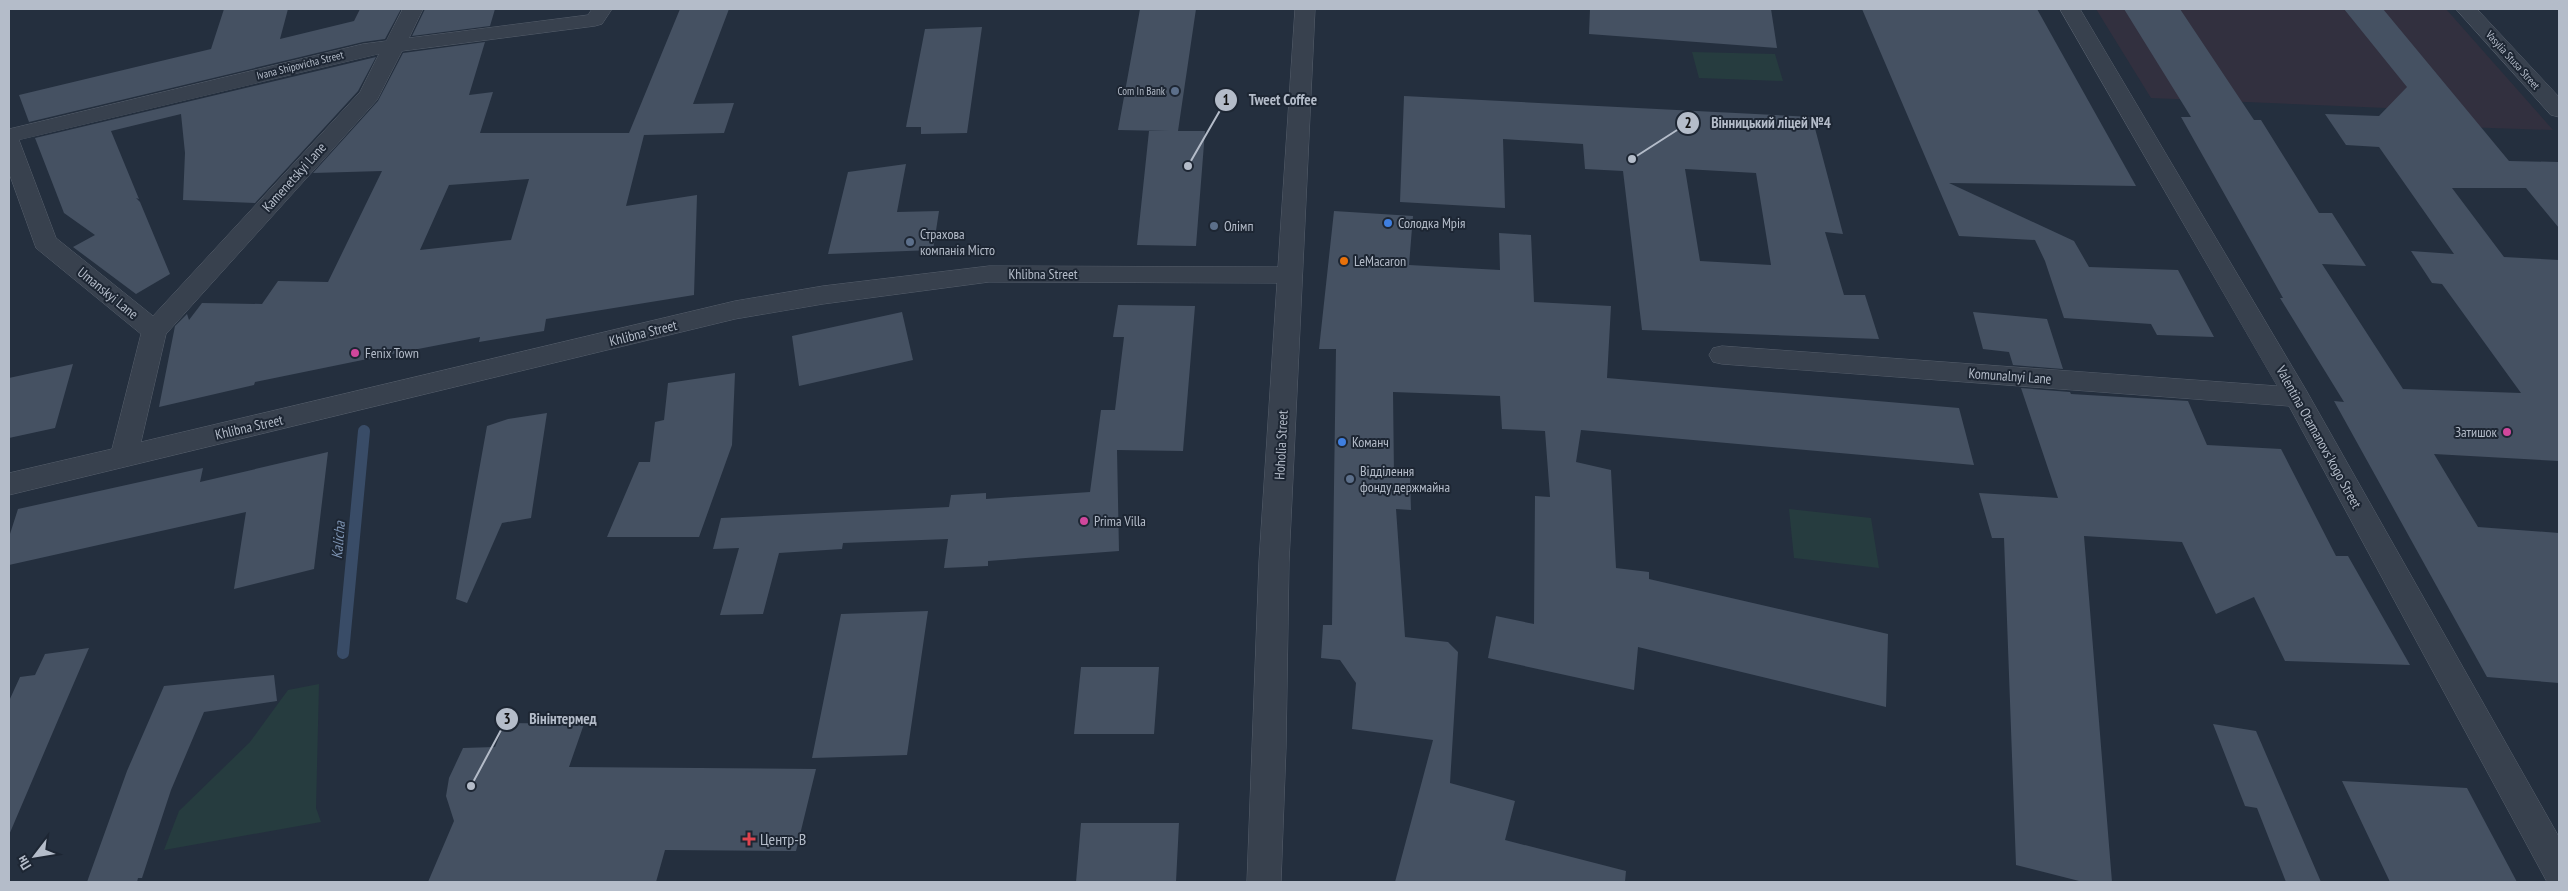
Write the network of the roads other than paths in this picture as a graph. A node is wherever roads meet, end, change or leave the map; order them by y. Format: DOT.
graph roads {
  1 [pos="413,9"];
  2 [pos="1305,9"];
  3 [pos="2070,9"];
  4 [pos="2466,9"];
  5 [pos="598,14"];
  6 [pos="395,44"];
  7 [pos="2559,110"];
  8 [pos="9,136"];
  9 [pos="9,142"];
  10 [pos="1290,275"];
  11 [pos="154,331"];
  12 [pos="1722,355"];
  13 [pos="2297,397"];
  14 [pos="124,456"];
  15 [pos="9,484"];
  16 [pos="2559,870"];
  17 [pos="1264,882"];
  1 -- 6 [label="street, Kamenetskyi Lane"];
  2 -- 10 [label="street, Hoholia Street"];
  3 -- 13 [label="street, Valentina Otamanovs'kogo Street"];
  4 -- 7 [label="street, Vasylia Stusa Street"];
  5 -- 6 [label="street, Ivana Shipovicha Street"];
  6 -- 8 [label="street, Ivana Shipovicha Street"];
  6 -- 11 [label="street, Kamenetskyi Lane"];
  9 -- 11 [label="street, Umanskyi Lane"];
  10 -- 14 [label="street, Khlibna Street"];
  10 -- 17 [label="street, Hoholia Street"];
  11 -- 14 [label="street"];
  12 -- 13 [label="street, Komunalnyi Lane"];
  13 -- 16 [label="street, Valentina Otamanovs'kogo Street"];
  14 -- 15 [label="street, Khlibna Street"];
}
